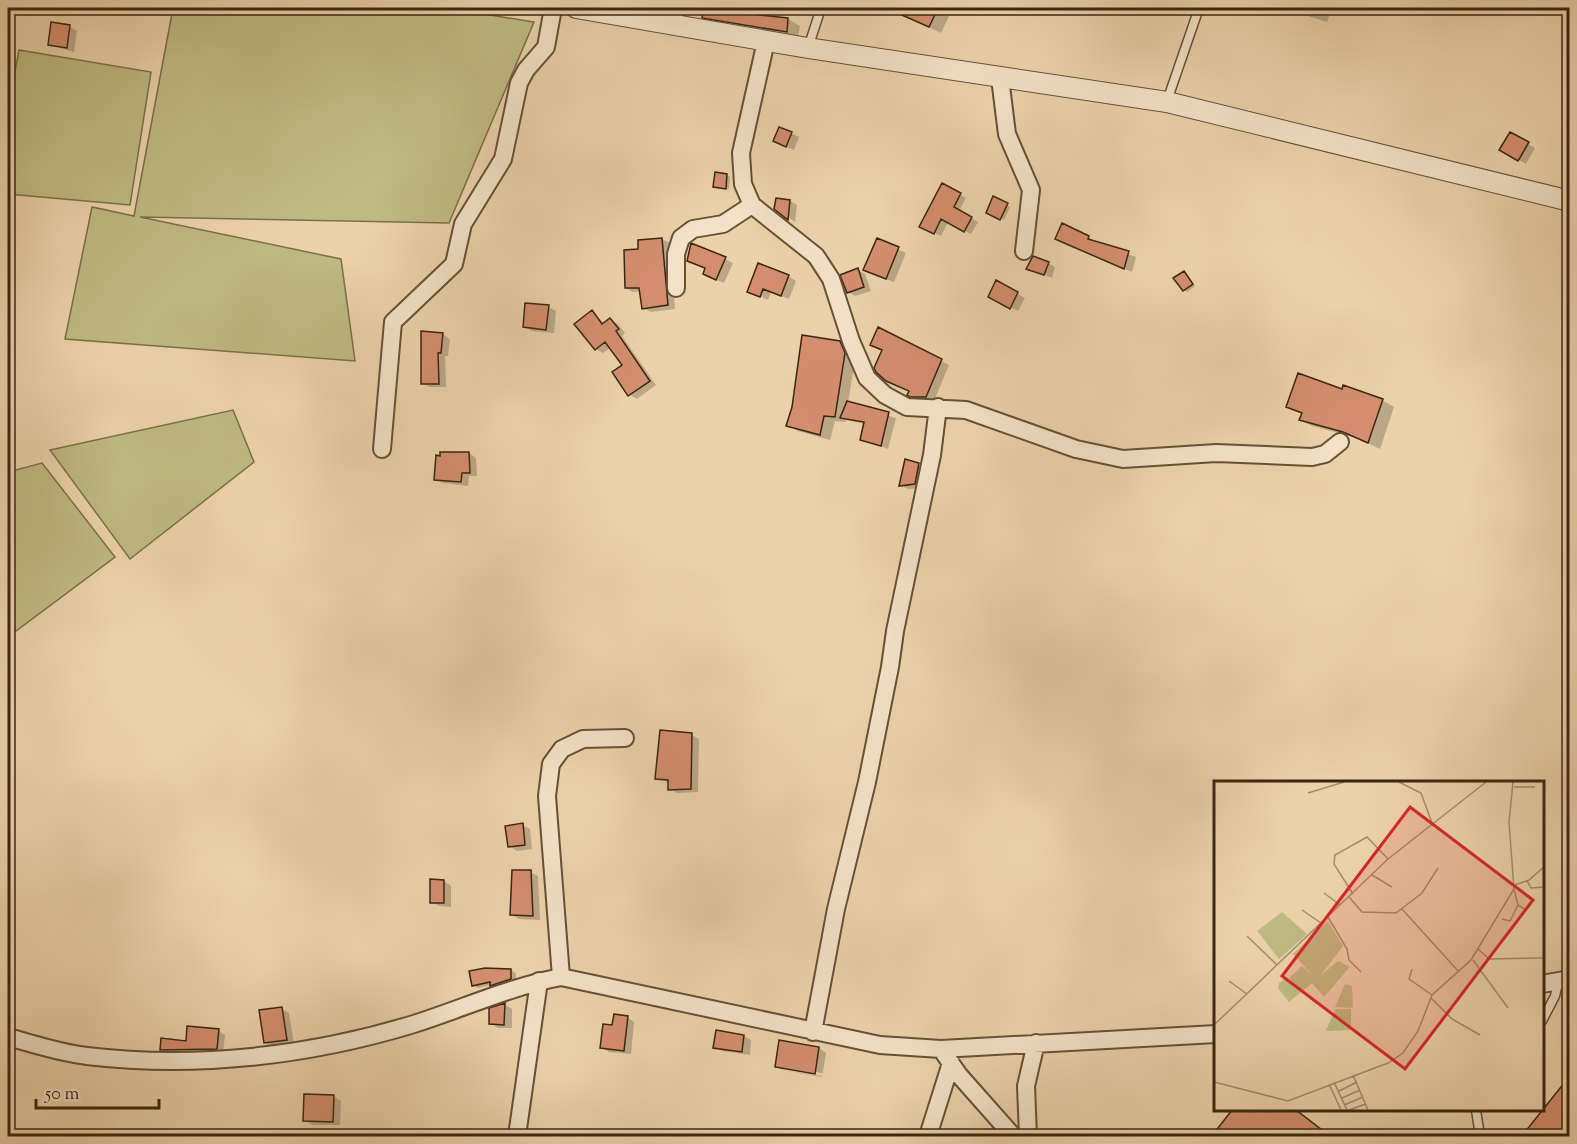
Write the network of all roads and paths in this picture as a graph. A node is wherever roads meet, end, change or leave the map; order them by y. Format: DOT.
graph roads {
  1 [pos="553,8"];
  2 [pos="576,8"];
  3 [pos="821,8"];
  4 [pos="1199,8"];
  5 [pos="679,16"];
  6 [pos="766,41"];
  7 [pos="808,48"];
  8 [pos="1000,78"];
  9 [pos="1167,102"];
  10 [pos="1569,201"];
  11 [pos="752,205"];
  12 [pos="1024,250"];
  13 [pos="676,288"];
  14 [pos="938,407"];
  15 [pos="1340,442"];
  16 [pos="382,449"];
  17 [pos="626,738"];
  18 [pos="561,976"];
  19 [pos="538,981"];
  20 [pos="1557,982"];
  21 [pos="1544,1017"];
  22 [pos="813,1032"];
  23 [pos="1214,1034"];
  24 [pos="8,1037"];
  25 [pos="1036,1043"];
  26 [pos="946,1056"];
  27 [pos="1476,1111"];
  28 [pos="517,1137"];
  29 [pos="928,1137"];
  30 [pos="1012,1137"];
  31 [pos="1028,1137"];
  32 [pos="1480,1137"];
  1 -- 16 [label="street"];
  2 -- 5 [label="street"];
  3 -- 7 [label="lane"];
  4 -- 9 [label="lane"];
  5 -- 6 [label="street"];
  6 -- 7 [label="street"];
  6 -- 11 [label="street"];
  7 -- 8 [label="street"];
  8 -- 9 [label="street"];
  8 -- 12 [label="street"];
  9 -- 10 [label="street"];
  11 -- 13 [label="street"];
  11 -- 14 [label="street"];
  14 -- 15 [label="street"];
  14 -- 22 [label="street"];
  17 -- 18 [label="street"];
  18 -- 19 [label="street"];
  18 -- 22 [label="street"];
  19 -- 24 [label="street"];
  19 -- 28 [label="street"];
  20 -- 21 [label="lane"];
  22 -- 26 [label="street"];
  23 -- 25 [label="street"];
  25 -- 26 [label="street"];
  25 -- 31 [label="street"];
  26 -- 29 [label="street"];
  26 -- 30 [label="street"];
  27 -- 32 [label="lane"];
}
